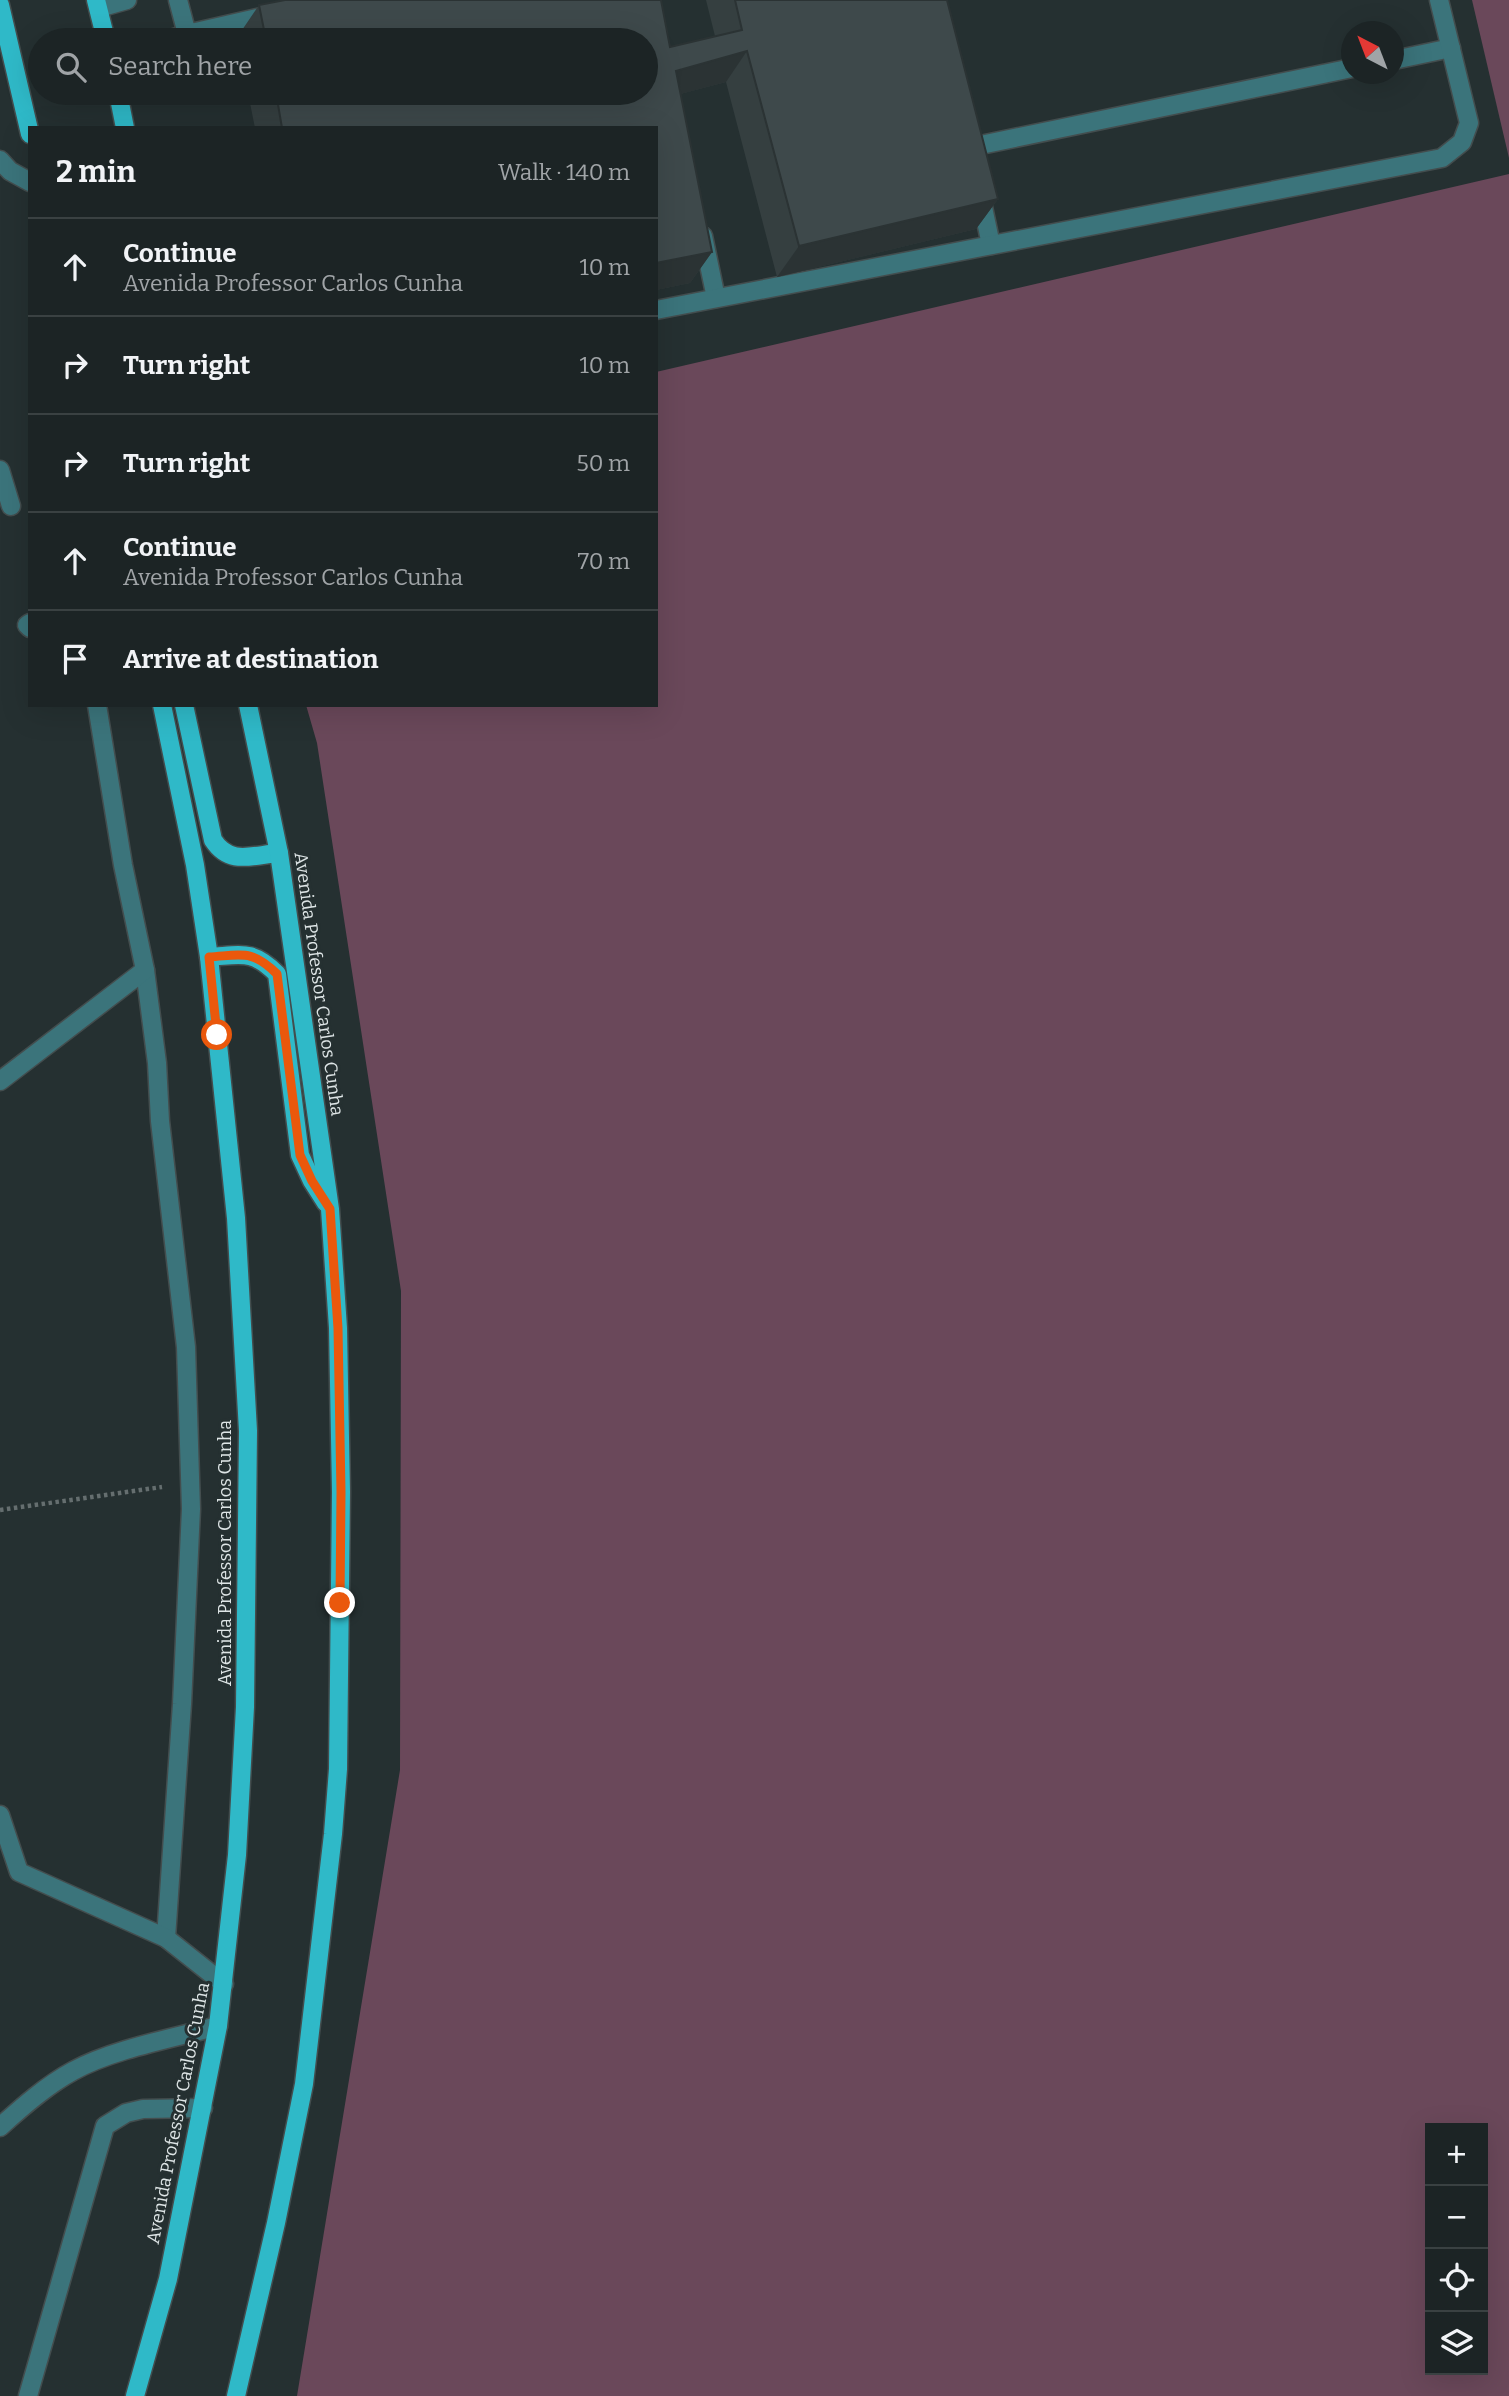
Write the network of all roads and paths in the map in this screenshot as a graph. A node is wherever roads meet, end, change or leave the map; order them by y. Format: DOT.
graph roads {
  1 [pos="127,0"];
  2 [pos="178,0"];
  3 [pos="1439,0"];
  4 [pos="97,4"];
  5 [pos="0,5"];
  6 [pos="285,12"];
  7 [pos="103,28"];
  8 [pos="185,28"];
  9 [pos="214,28"];
  10 [pos="1451,48"];
  11 [pos="1404,58"];
  12 [pos="1341,70"];
  13 [pos="120,105"];
  14 [pos="28,126"];
  15 [pos="125,126"];
  16 [pos="0,160"];
  17 [pos="28,181"];
  18 [pos="699,217"];
  19 [pos="991,244"];
  20 [pos="716,298"];
  21 [pos="658,310"];
  22 [pos="0,470"];
  23 [pos="28,502"];
  24 [pos="6,508"];
  25 [pos="97,707"];
  26 [pos="162,707"];
  27 [pos="184,707"];
  28 [pos="248,707"];
  29 [pos="279,853"];
  30 [pos="209,957"];
  31 [pos="145,970"];
  32 [pos="0,1081"];
  33 [pos="330,1209"];
  34 [pos="190,1483"];
  35 [pos="0,1510"];
  36 [pos="0,1815"];
  37 [pos="166,1938"];
  38 [pos="224,1984"];
  39 [pos="218,2026"];
  40 [pos="203,2108"];
  41 [pos="0,2127"];
  42 [pos="28,2396"];
  43 [pos="135,2396"];
  44 [pos="236,2396"];
  1 -- 4 [label="lane"];
  2 -- 8 [label="lane"];
  3 -- 10 [label="lane"];
  4 -- 7 [label="main road"];
  5 -- 14 [label="main road"];
  6 -- 9 [label="lane"];
  10 -- 11 [label="lane"];
  10 -- 19 [label="lane"];
  12 -- 19 [label="lane"];
  13 -- 15 [label="main road"];
  16 -- 17 [label="lane"];
  18 -- 20 [label="lane"];
  19 -- 20 [label="lane"];
  20 -- 21 [label="lane"];
  22 -- 24 [label="lane"];
  23 -- 24 [label="lane"];
  25 -- 31 [label="lane"];
  26 -- 30 [label="main road, Avenida Professor Carlos Cunha"];
  27 -- 29 [label="main road"];
  28 -- 29 [label="main road, Avenida Professor Carlos Cunha"];
  29 -- 33 [label="main road, Avenida Professor Carlos Cunha"];
  30 -- 33 [label="main road"];
  30 -- 38 [label="main road, Avenida Professor Carlos Cunha"];
  31 -- 32 [label="lane"];
  31 -- 34 [label="lane"];
  33 -- 44 [label="main road, Avenida Professor Carlos Cunha"];
  34 -- 35 [label="path"];
  34 -- 37 [label="lane"];
  36 -- 37 [label="lane"];
  37 -- 38 [label="lane"];
  38 -- 39 [label="main road, Avenida Professor Carlos Cunha"];
  39 -- 40 [label="main road, Avenida Professor Carlos Cunha"];
  39 -- 41 [label="lane"];
  40 -- 42 [label="lane"];
  40 -- 43 [label="main road, Avenida Professor Carlos Cunha"];
}
